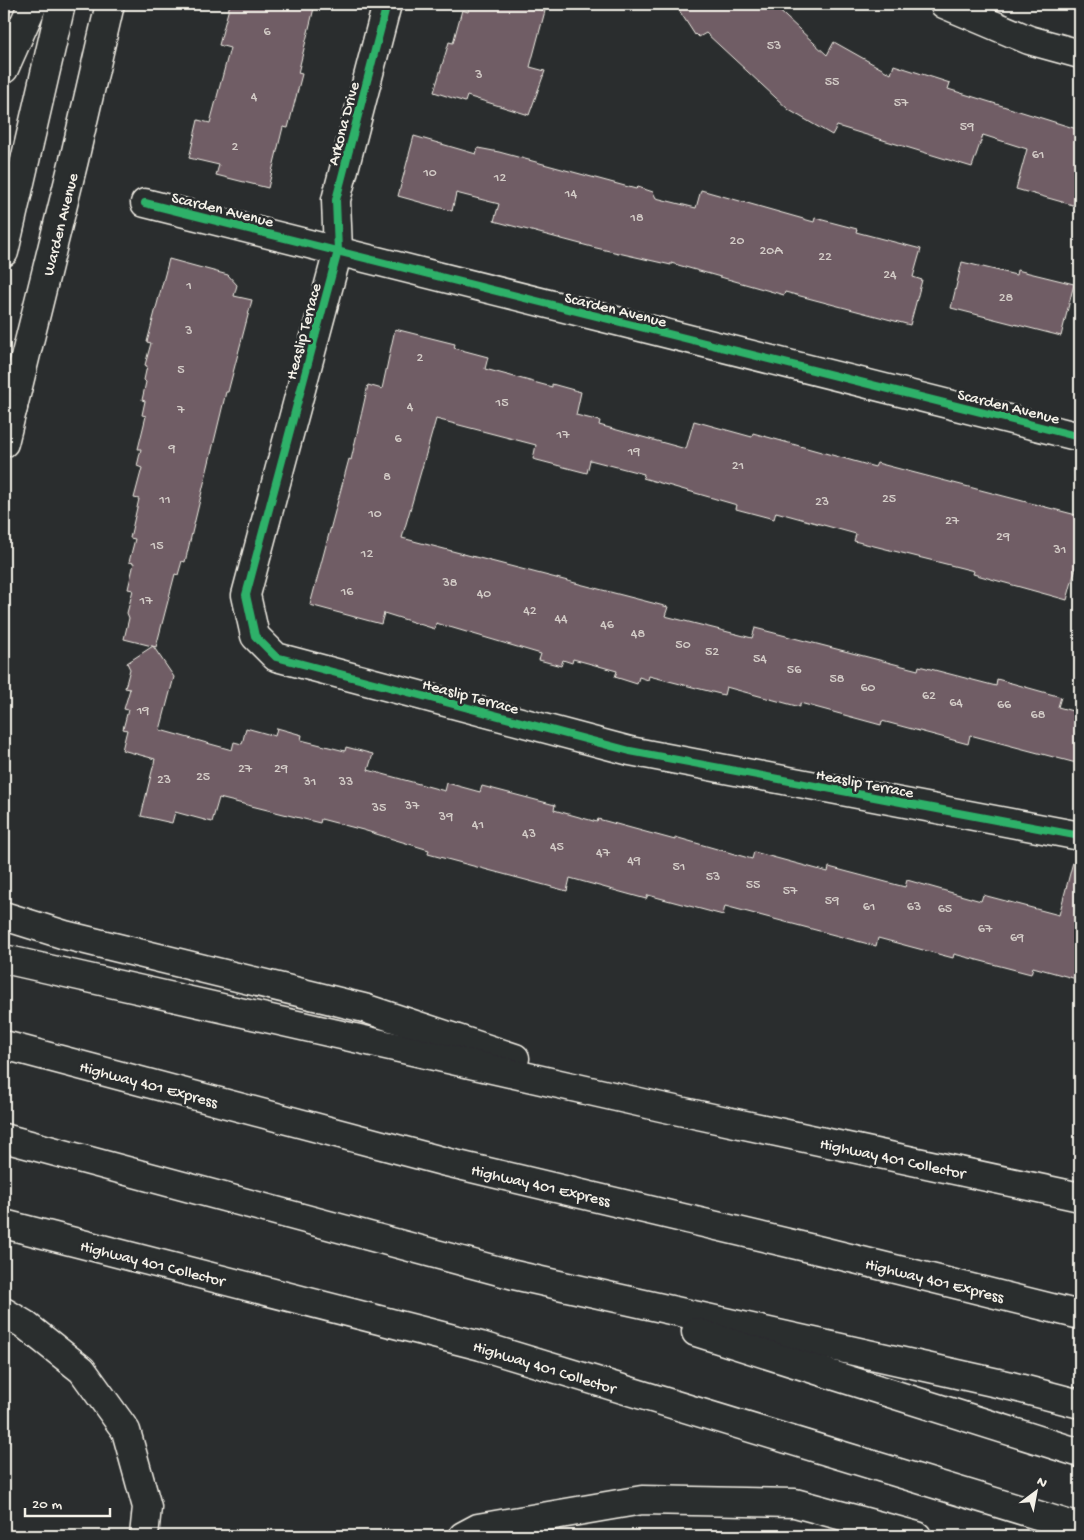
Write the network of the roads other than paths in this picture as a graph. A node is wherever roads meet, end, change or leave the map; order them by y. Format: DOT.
graph roads {
  1 [pos="33,4"];
  2 [pos="61,4"];
  3 [pos="110,4"];
  4 [pos="388,4"];
  5 [pos="944,4"];
  6 [pos="1080,54"];
  7 [pos="4,69"];
  8 [pos="145,203"];
  9 [pos="338,251"];
  10 [pos="4,252"];
  11 [pos="8,406"];
  12 [pos="1080,437"];
  13 [pos="4,443"];
  14 [pos="1080,836"];
  15 [pos="4,916"];
  16 [pos="4,959"];
  17 [pos="4,1044"];
  18 [pos="661,1107"];
  19 [pos="4,1138"];
  20 [pos="1080,1197"];
  21 [pos="4,1224"];
  22 [pos="514,1275"];
  23 [pos="4,1312"];
  24 [pos="1080,1315"];
  25 [pos="1080,1404"];
  26 [pos="1080,1453"];
  27 [pos="1080,1528"];
  28 [pos="144,1536"];
  29 [pos="463,1536"];
  30 [pos="917,1536"];
  1 -- 7 [label="main road"];
  2 -- 10 [label="main road"];
  3 -- 11 [label="main road, Warden Avenue"];
  4 -- 9 [label="main road, Arkona Drive"];
  5 -- 6 [label="main road"];
  8 -- 9 [label="main road, Scarden Avenue"];
  9 -- 12 [label="main road, Scarden Avenue"];
  9 -- 14 [label="main road, Heaslip Terrace"];
  11 -- 13 [label="main road, Warden Avenue"];
  15 -- 18 [label="main road"];
  16 -- 18 [label="main road, Highway 401 Collector"];
  17 -- 24 [label="main road, Highway 401 Express"];
  18 -- 20 [label="main road, Highway 401 Collector"];
  19 -- 22 [label="main road"];
  21 -- 27 [label="main road, Highway 401 Collector"];
  22 -- 25 [label="main road"];
  22 -- 26 [label="main road"];
  23 -- 28 [label="main road"];
  29 -- 30 [label="main road"];
}
